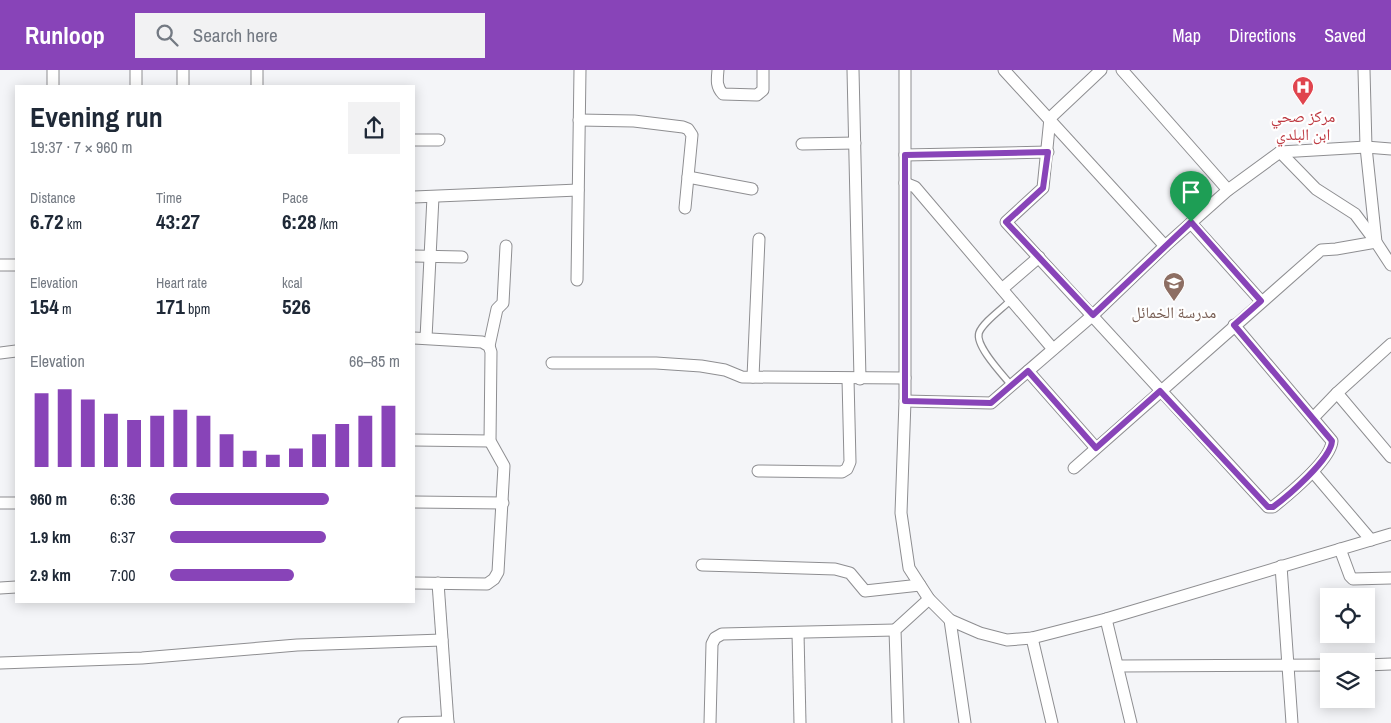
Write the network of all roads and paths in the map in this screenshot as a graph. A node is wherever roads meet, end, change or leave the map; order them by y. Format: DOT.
graph roads {
  1 [pos="53,70"];
  2 [pos="136,70"];
  3 [pos="183,70"];
  4 [pos="257,70"];
  5 [pos="580,70"];
  6 [pos="718,70"];
  7 [pos="763,70"];
  8 [pos="853,70"];
  9 [pos="905,70"];
  10 [pos="1004,70"];
  11 [pos="1101,70"];
  12 [pos="1122,70"];
  13 [pos="1364,70"];
  14 [pos="53,85"];
  15 [pos="136,85"];
  16 [pos="183,85"];
  17 [pos="257,85"];
  18 [pos="1050,118"];
  19 [pos="580,120"];
  20 [pos="415,140"];
  21 [pos="439,140"];
  22 [pos="855,143"];
  23 [pos="802,144"];
  24 [pos="1366,147"];
  25 [pos="1391,149"];
  26 [pos="1048,152"];
  27 [pos="1280,152"];
  28 [pos="905,155"];
  29 [pos="688,177"];
  30 [pos="905,183"];
  31 [pos="752,189"];
  32 [pos="578,190"];
  33 [pos="1228,190"];
  34 [pos="415,198"];
  35 [pos="433,198"];
  36 [pos="685,208"];
  37 [pos="1191,222"];
  38 [pos="759,239"];
  39 [pos="1376,242"];
  40 [pos="506,246"];
  41 [pos="1165,246"];
  42 [pos="415,256"];
  43 [pos="430,256"];
  44 [pos="462,257"];
  45 [pos="1039,257"];
  46 [pos="0,265"];
  47 [pos="15,265"];
  48 [pos="1391,265"];
  49 [pos="577,280"];
  50 [pos="1002,289"];
  51 [pos="1011,300"];
  52 [pos="1261,301"];
  53 [pos="1093,315"];
  54 [pos="1234,325"];
  55 [pos="415,338"];
  56 [pos="426,338"];
  57 [pos="1391,344"];
  58 [pos="489,346"];
  59 [pos="1053,349"];
  60 [pos="15,350"];
  61 [pos="0,353"];
  62 [pos="552,363"];
  63 [pos="1028,371"];
  64 [pos="753,378"];
  65 [pos="905,378"];
  66 [pos="848,379"];
  67 [pos="860,379"];
  68 [pos="1011,385"];
  69 [pos="1160,391"];
  70 [pos="1337,393"];
  71 [pos="905,401"];
  72 [pos="1313,418"];
  73 [pos="415,440"];
  74 [pos="490,441"];
  75 [pos="1096,448"];
  76 [pos="1391,457"];
  77 [pos="1074,468"];
  78 [pos="758,471"];
  79 [pos="1313,472"];
  80 [pos="415,502"];
  81 [pos="0,503"];
  82 [pos="15,503"];
  83 [pos="503,503"];
  84 [pos="1391,534"];
  85 [pos="1371,540"];
  86 [pos="1340,549"];
  87 [pos="702,565"];
  88 [pos="1281,566"];
  89 [pos="1391,578"];
  90 [pos="438,583"];
  91 [pos="415,584"];
  92 [pos="920,585"];
  93 [pos="0,588"];
  94 [pos="15,588"];
  95 [pos="929,599"];
  96 [pos="1106,618"];
  97 [pos="950,620"];
  98 [pos="895,630"];
  99 [pos="798,633"];
  100 [pos="1032,638"];
  101 [pos="442,640"];
  102 [pos="0,663"];
  103 [pos="1391,664"];
  104 [pos="1375,665"];
  105 [pos="1118,666"];
  106 [pos="1288,666"];
  107 [pos="1320,666"];
  108 [pos="448,722"];
  109 [pos="404,723"];
  110 [pos="710,723"];
  111 [pos="800,723"];
  112 [pos="898,723"];
  113 [pos="965,723"];
  114 [pos="1052,723"];
  115 [pos="1131,723"];
  116 [pos="1292,723"];
  1 -- 14 [label="street"];
  2 -- 15 [label="street"];
  3 -- 16 [label="street"];
  4 -- 17 [label="street"];
  5 -- 19 [label="street"];
  6 -- 7 [label="street"];
  8 -- 22 [label="street"];
  9 -- 28 [label="street"];
  10 -- 18 [label="street"];
  11 -- 18 [label="street"];
  12 -- 33 [label="street"];
  13 -- 24 [label="street"];
  18 -- 26 [label="street"];
  18 -- 41 [label="street"];
  19 -- 29 [label="street"];
  19 -- 32 [label="street"];
  20 -- 21 [label="street"];
  22 -- 23 [label="street"];
  22 -- 67 [label="street"];
  24 -- 25 [label="street"];
  24 -- 27 [label="street"];
  24 -- 39 [label="street"];
  26 -- 28 [label="street"];
  26 -- 45 [label="street"];
  27 -- 33 [label="street"];
  27 -- 39 [label="street"];
  28 -- 30 [label="street"];
  29 -- 31 [label="street"];
  29 -- 36 [label="street"];
  30 -- 50 [label="street"];
  30 -- 65 [label="street"];
  32 -- 35 [label="street"];
  32 -- 49 [label="street"];
  33 -- 37 [label="street"];
  34 -- 35 [label="street"];
  35 -- 43 [label="street"];
  37 -- 41 [label="street"];
  37 -- 52 [label="street"];
  38 -- 64 [label="street"];
  39 -- 48 [label="street"];
  39 -- 52 [label="street"];
  40 -- 58 [label="street"];
  41 -- 53 [label="street"];
  42 -- 43 [label="street"];
  43 -- 44 [label="street"];
  43 -- 56 [label="street"];
  45 -- 50 [label="street"];
  45 -- 53 [label="street"];
  46 -- 47 [label="street"];
  50 -- 51 [label="street"];
  51 -- 59 [label="street"];
  51 -- 68 [label="lane"];
  52 -- 54 [label="street"];
  53 -- 59 [label="street"];
  53 -- 69 [label="street"];
  54 -- 69 [label="street"];
  54 -- 72 [label="street"];
  55 -- 56 [label="street"];
  56 -- 58 [label="street"];
  57 -- 70 [label="street"];
  58 -- 74 [label="street"];
  59 -- 63 [label="street"];
  60 -- 61 [label="street"];
  62 -- 64 [label="street"];
  63 -- 68 [label="street"];
  63 -- 75 [label="street"];
  64 -- 66 [label="street"];
  65 -- 67 [label="street"];
  65 -- 71 [label="street"];
  66 -- 67 [label="street"];
  66 -- 78 [label="street"];
  68 -- 71 [label="street"];
  69 -- 75 [label="street"];
  69 -- 79 [label="street"];
  70 -- 72 [label="street"];
  70 -- 76 [label="street"];
  71 -- 92 [label="street"];
  72 -- 79 [label="street"];
  73 -- 74 [label="street"];
  74 -- 83 [label="street"];
  75 -- 77 [label="street"];
  79 -- 85 [label="street"];
  80 -- 83 [label="street"];
  81 -- 82 [label="street"];
  83 -- 90 [label="street"];
  84 -- 85 [label="street"];
  85 -- 86 [label="street"];
  86 -- 88 [label="street"];
  86 -- 89 [label="street"];
  87 -- 92 [label="street"];
  88 -- 96 [label="street"];
  88 -- 106 [label="street"];
  90 -- 91 [label="street"];
  90 -- 101 [label="street"];
  92 -- 95 [label="street"];
  93 -- 94 [label="street"];
  95 -- 97 [label="street"];
  95 -- 98 [label="street"];
  96 -- 100 [label="street"];
  96 -- 105 [label="street"];
  97 -- 100 [label="street"];
  97 -- 113 [label="street"];
  98 -- 99 [label="street"];
  98 -- 112 [label="street"];
  99 -- 110 [label="street"];
  99 -- 111 [label="street"];
  100 -- 114 [label="street"];
  101 -- 102 [label="street"];
  101 -- 108 [label="street"];
  103 -- 104 [label="street"];
  105 -- 106 [label="street"];
  105 -- 115 [label="street"];
  106 -- 107 [label="street"];
  106 -- 116 [label="street"];
  108 -- 109 [label="street"];
}
